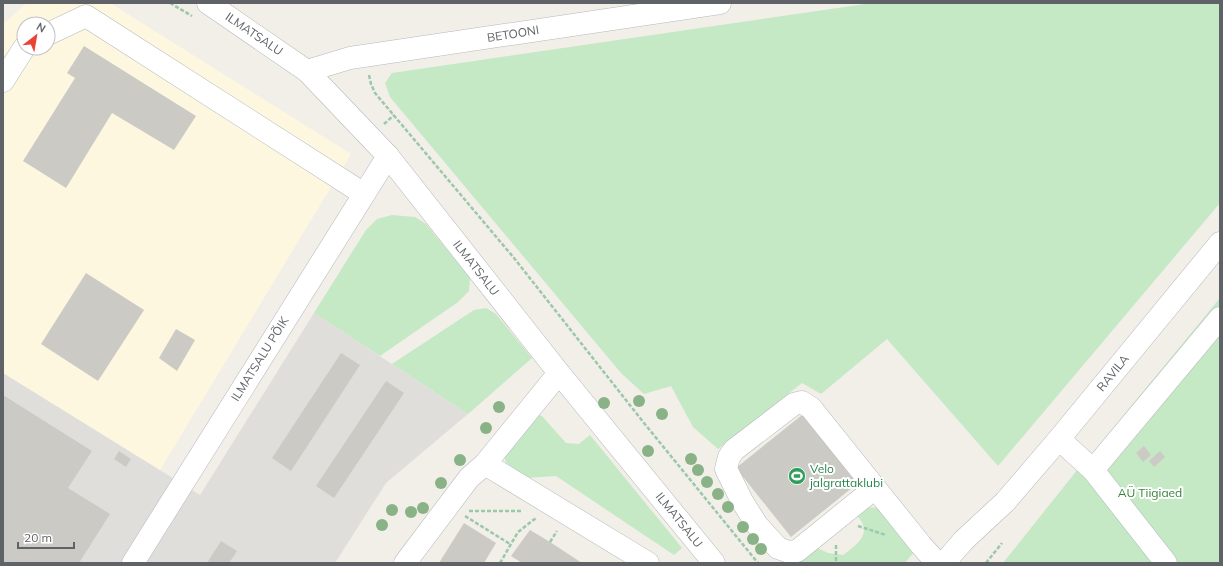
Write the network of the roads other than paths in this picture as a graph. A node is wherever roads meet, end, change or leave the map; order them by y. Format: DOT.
graph roads {
  1 [pos="208,3"];
  2 [pos="720,3"];
  3 [pos="56,30"];
  4 [pos="19,56"];
  5 [pos="307,71"];
  6 [pos="3,81"];
  7 [pos="388,156"];
  8 [pos="364,194"];
  9 [pos="1220,243"];
  10 [pos="1220,318"];
  11 [pos="559,373"];
  12 [pos="1059,439"];
  13 [pos="485,464"];
  14 [pos="1093,470"];
  15 [pos="875,488"];
  16 [pos="1005,502"];
  17 [pos="133,563"];
  18 [pos="405,563"];
  19 [pos="648,563"];
  20 [pos="714,563"];
  21 [pos="937,563"];
  22 [pos="944,563"];
  23 [pos="960,563"];
  24 [pos="1166,563"];
  1 -- 5 [label="street, ILMATSALU"];
  2 -- 5 [label="street, BETOONI"];
  3 -- 8 [label="street"];
  4 -- 6 [label="street"];
  5 -- 7 [label="street, ILMATSALU"];
  7 -- 8 [label="street, ILMATSALU PÕIK"];
  7 -- 11 [label="street, ILMATSALU"];
  8 -- 17 [label="street, ILMATSALU PÕIK"];
  9 -- 12 [label="street, RAVILA"];
  10 -- 14 [label="street"];
  11 -- 13 [label="street"];
  11 -- 20 [label="street, ILMATSALU"];
  12 -- 14 [label="street"];
  12 -- 16 [label="street, RAVILA"];
  13 -- 18 [label="street"];
  13 -- 19 [label="street"];
  14 -- 24 [label="street"];
  15 -- 15 [label="street"];
  15 -- 21 [label="street"];
  16 -- 22 [label="street, RAVILA"];
  16 -- 23 [label="street, RAVILA"];
}
